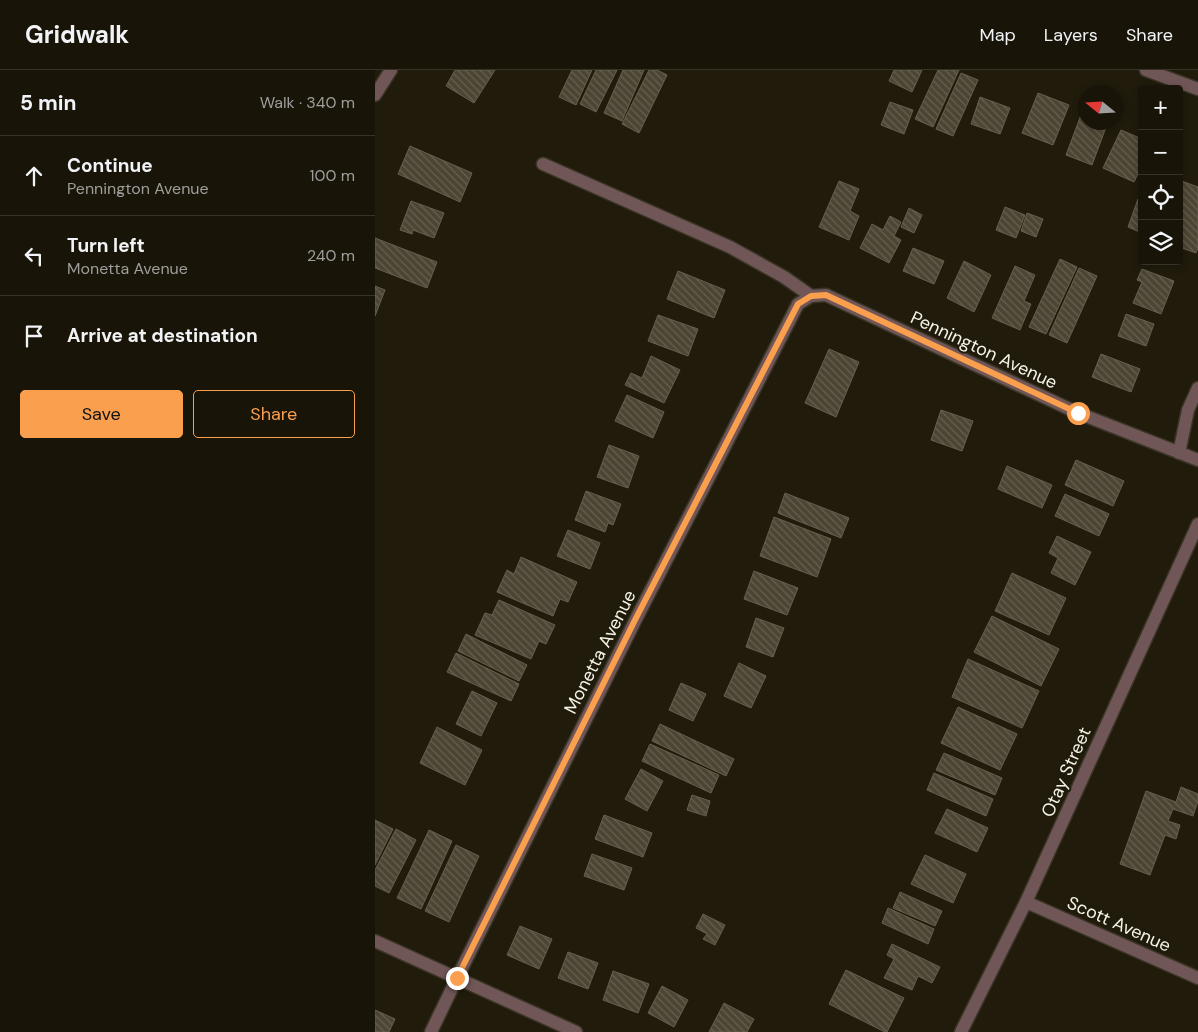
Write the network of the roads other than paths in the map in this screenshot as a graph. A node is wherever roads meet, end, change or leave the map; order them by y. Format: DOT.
graph roads {
  1 [pos="391,70"];
  2 [pos="1146,70"];
  3 [pos="1198,89"];
  4 [pos="375,95"];
  5 [pos="543,164"];
  6 [pos="811,296"];
  7 [pos="1198,388"];
  8 [pos="1179,453"];
  9 [pos="1198,460"];
  10 [pos="1198,524"];
  11 [pos="1026,902"];
  12 [pos="375,941"];
  13 [pos="457,978"];
  14 [pos="1198,978"];
  15 [pos="431,1032"];
  16 [pos="576,1032"];
  17 [pos="961,1032"];
  1 -- 4 [label="street"];
  2 -- 3 [label="street"];
  5 -- 6 [label="street"];
  6 -- 8 [label="street, Pennington Avenue"];
  6 -- 13 [label="street, Monetta Avenue"];
  7 -- 8 [label="street"];
  8 -- 9 [label="street, Pennington Avenue"];
  10 -- 11 [label="street, Otay Street"];
  11 -- 14 [label="street, Scott Avenue"];
  11 -- 17 [label="street, Otay Street"];
  12 -- 13 [label="street"];
  13 -- 15 [label="street, Monetta Avenue"];
  13 -- 16 [label="street"];
}
